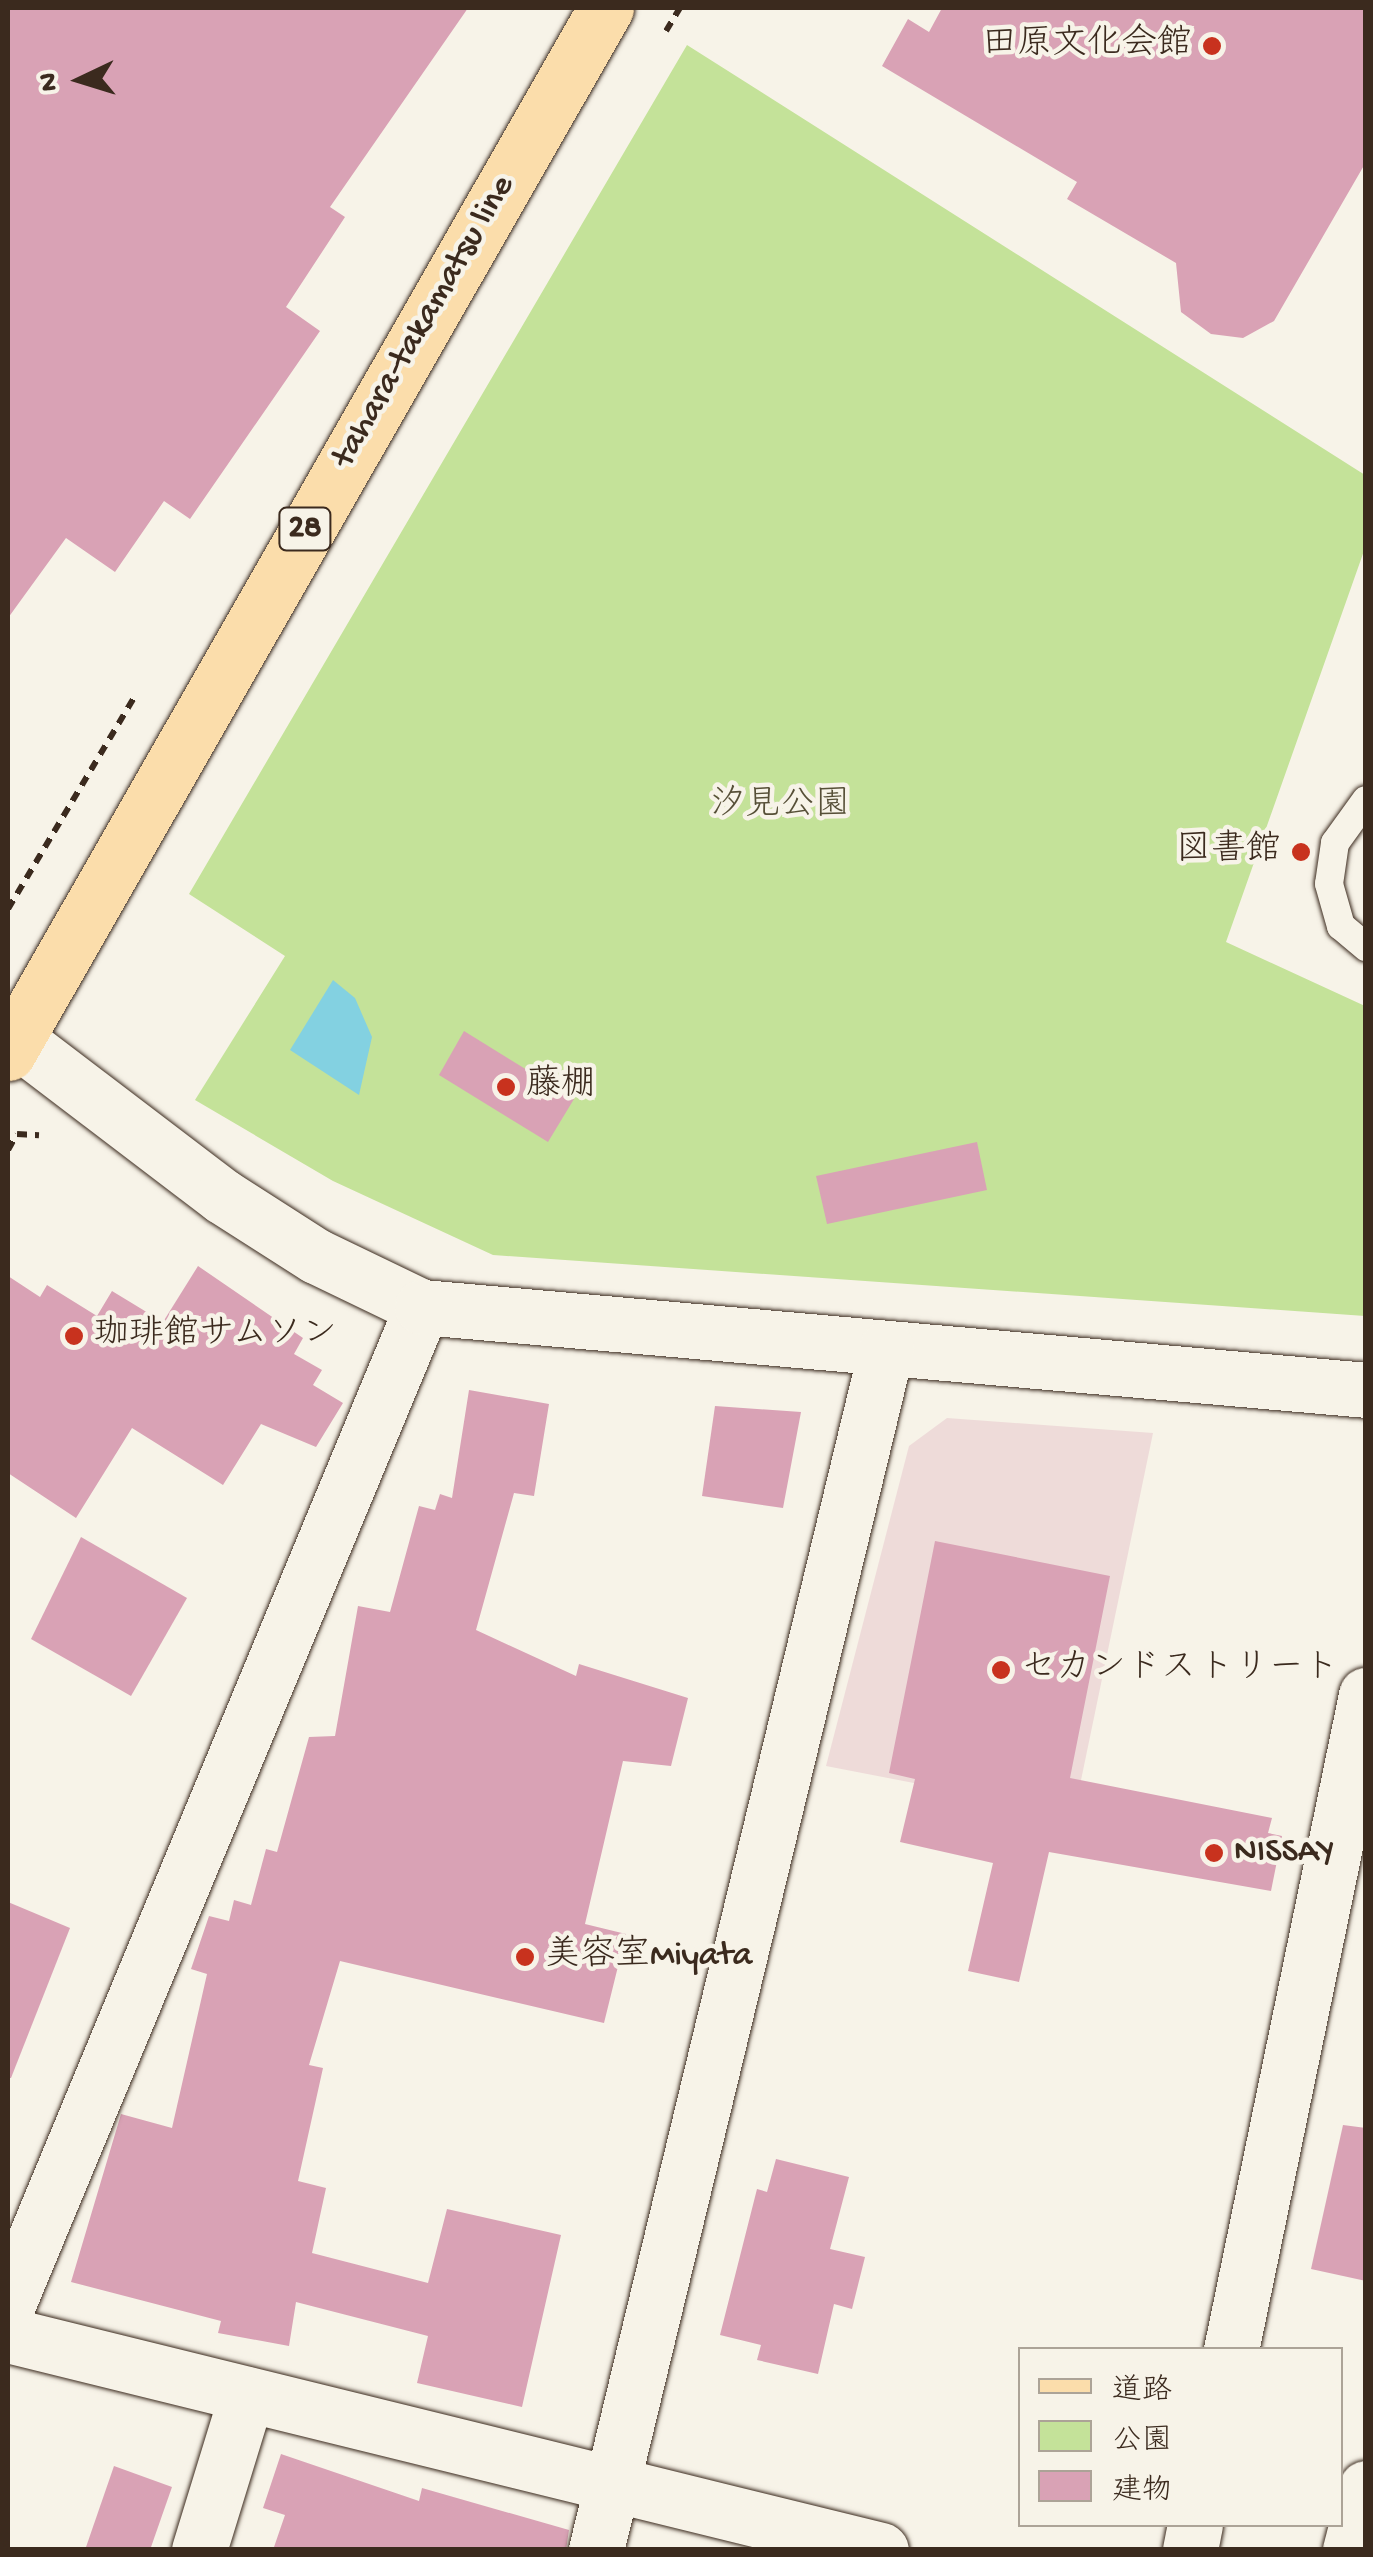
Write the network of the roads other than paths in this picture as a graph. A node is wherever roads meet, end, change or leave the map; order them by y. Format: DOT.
graph roads {
  1 [pos="606,8"];
  2 [pos="1366,800"];
  3 [pos="1366,947"];
  4 [pos="11,1042"];
  5 [pos="422,1307"];
  6 [pos="886,1348"];
  7 [pos="1366,1390"];
  8 [pos="1366,1695"];
  9 [pos="8,2304"];
  10 [pos="8,2335"];
  11 [pos="1232,2347"];
  12 [pos="247,2394"];
  13 [pos="606,2483"];
  14 [pos="1366,2488"];
  15 [pos="199,2550"];
  16 [pos="596,2550"];
  17 [pos="881,2550"];
  18 [pos="1350,2550"];
  1 -- 4 [label="main road, tahara-takamatsu line / 28"];
  2 -- 3 [label="lane"];
  4 -- 5 [label="street"];
  5 -- 6 [label="street"];
  5 -- 9 [label="street"];
  6 -- 7 [label="street"];
  6 -- 13 [label="street"];
  8 -- 11 [label="street"];
  10 -- 12 [label="street"];
  12 -- 13 [label="street"];
  12 -- 15 [label="street"];
  13 -- 16 [label="street"];
  13 -- 17 [label="street"];
  14 -- 18 [label="street"];
}
